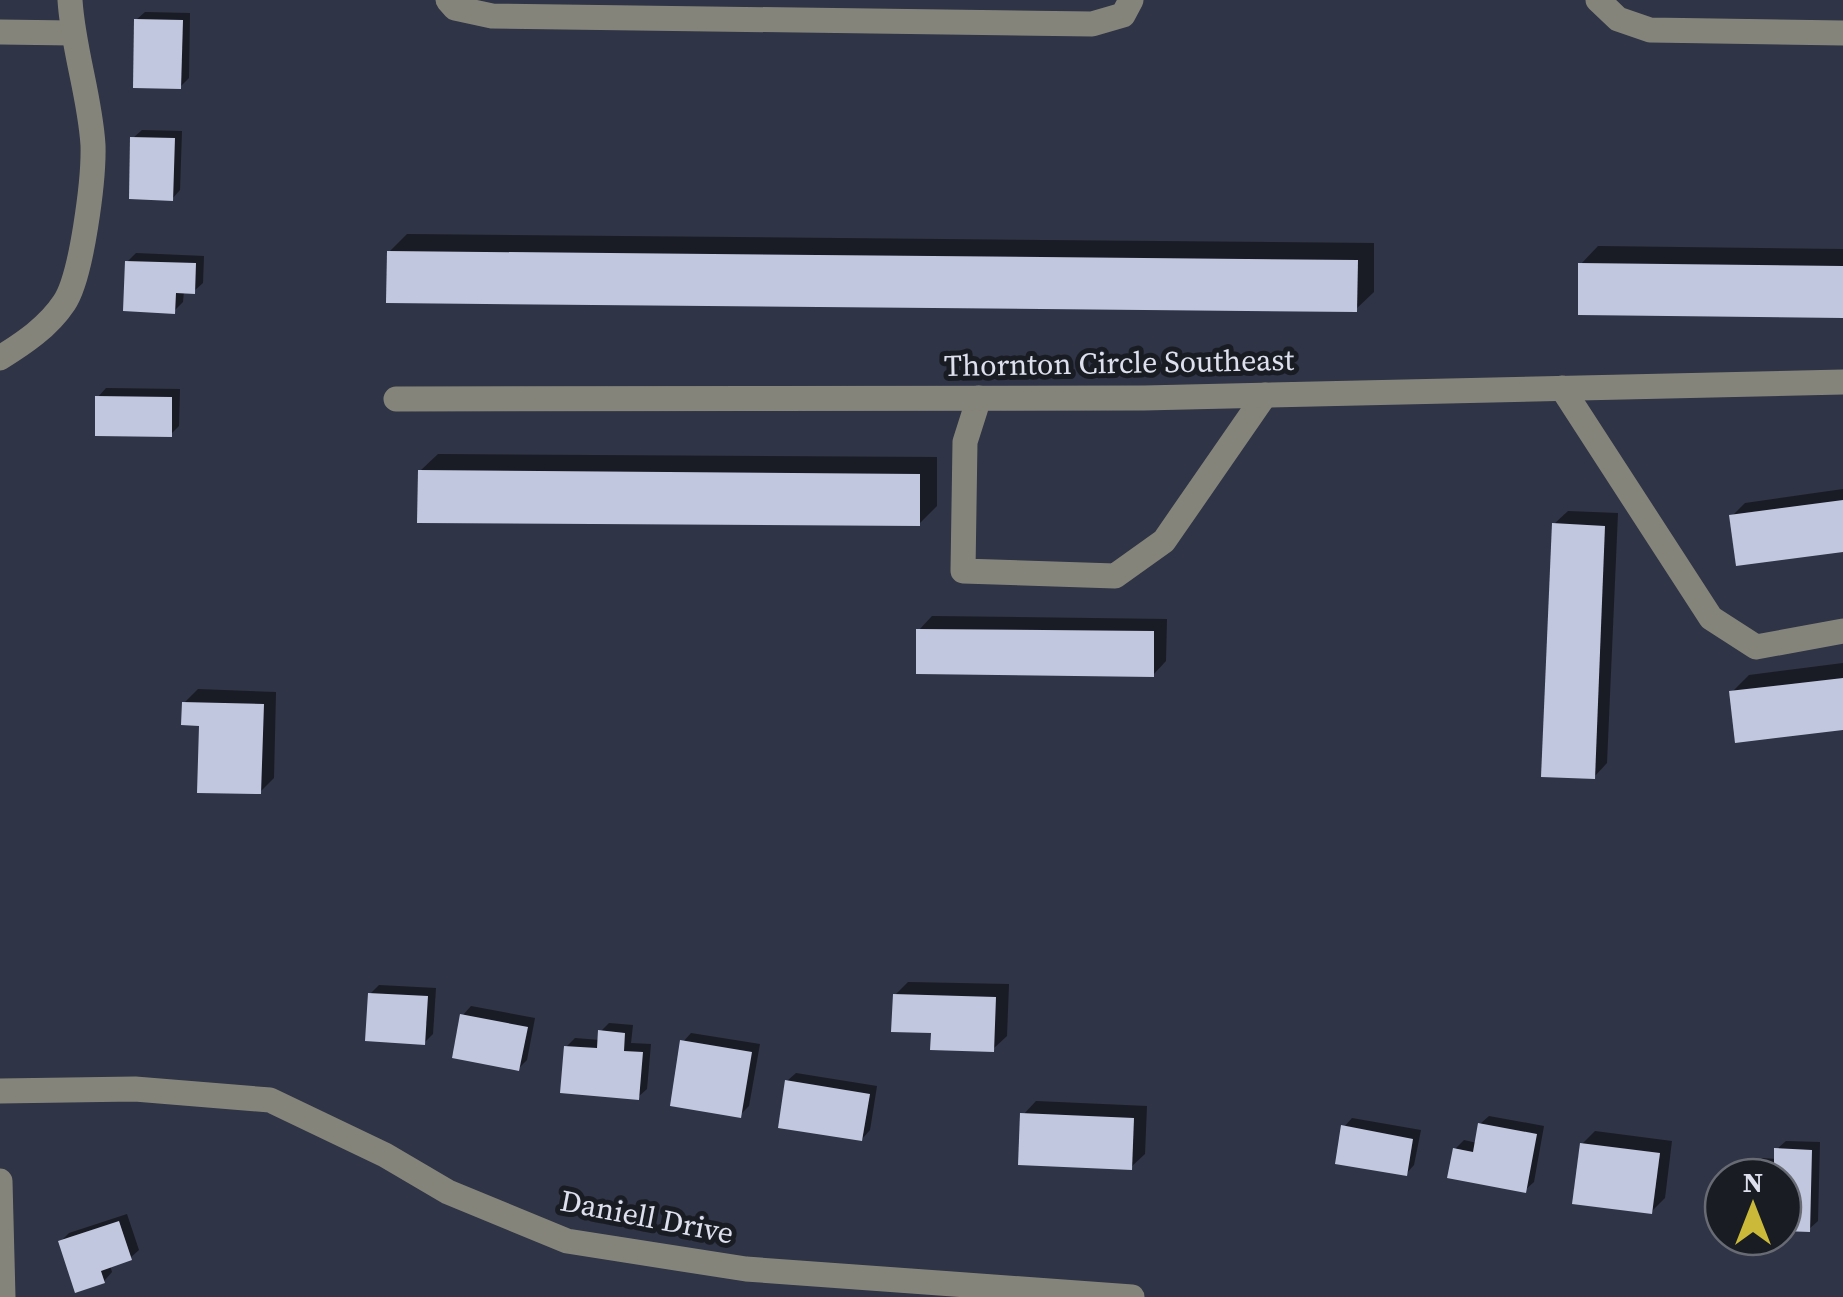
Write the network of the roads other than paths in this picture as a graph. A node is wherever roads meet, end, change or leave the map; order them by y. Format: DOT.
graph roads {
  1 [pos="70,0"];
  2 [pos="448,0"];
  3 [pos="1131,0"];
  4 [pos="1598,0"];
  5 [pos="569,8"];
  6 [pos="0,32"];
  7 [pos="1843,33"];
  8 [pos="72,34"];
  9 [pos="0,358"];
  10 [pos="1843,382"];
  11 [pos="1562,388"];
  12 [pos="1266,395"];
  13 [pos="980,398"];
  14 [pos="396,399"];
  15 [pos="1843,631"];
  16 [pos="0,1091"];
  17 [pos="0,1181"];
  18 [pos="3,1297"];
  19 [pos="1132,1297"];
  1 -- 8 [label="street"];
  2 -- 5 [label="street"];
  3 -- 5 [label="street"];
  4 -- 7 [label="street"];
  6 -- 8 [label="street"];
  8 -- 9 [label="street"];
  10 -- 11 [label="street, Thornton Circle Southeast"];
  11 -- 12 [label="street, Thornton Circle Southeast"];
  11 -- 15 [label="street"];
  12 -- 13 [label="street, Thornton Circle Southeast"];
  12 -- 13 [label="street"];
  13 -- 14 [label="street, Thornton Circle Southeast"];
  16 -- 19 [label="street, Daniell Drive"];
  17 -- 18 [label="street"];
}
